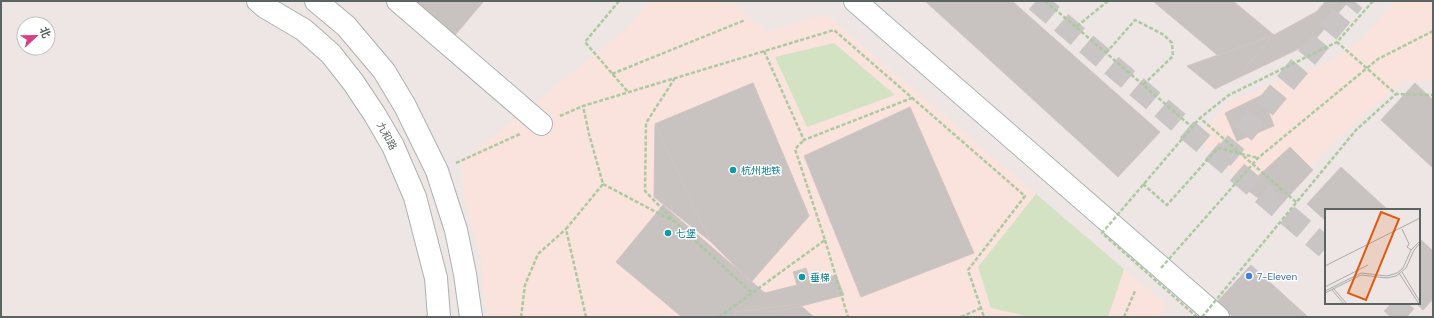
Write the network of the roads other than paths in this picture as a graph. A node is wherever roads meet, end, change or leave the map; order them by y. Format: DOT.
graph roads {
  1 [pos="258,1"];
  2 [pos="316,1"];
  3 [pos="398,1"];
  4 [pos="856,1"];
  5 [pos="541,124"];
  6 [pos="1207,315"];
  7 [pos="438,317"];
  8 [pos="471,317"];
  1 -- 7 [label="street, 九和路"];
  2 -- 8 [label="street"];
  3 -- 5 [label="street"];
  4 -- 6 [label="street"];
}
